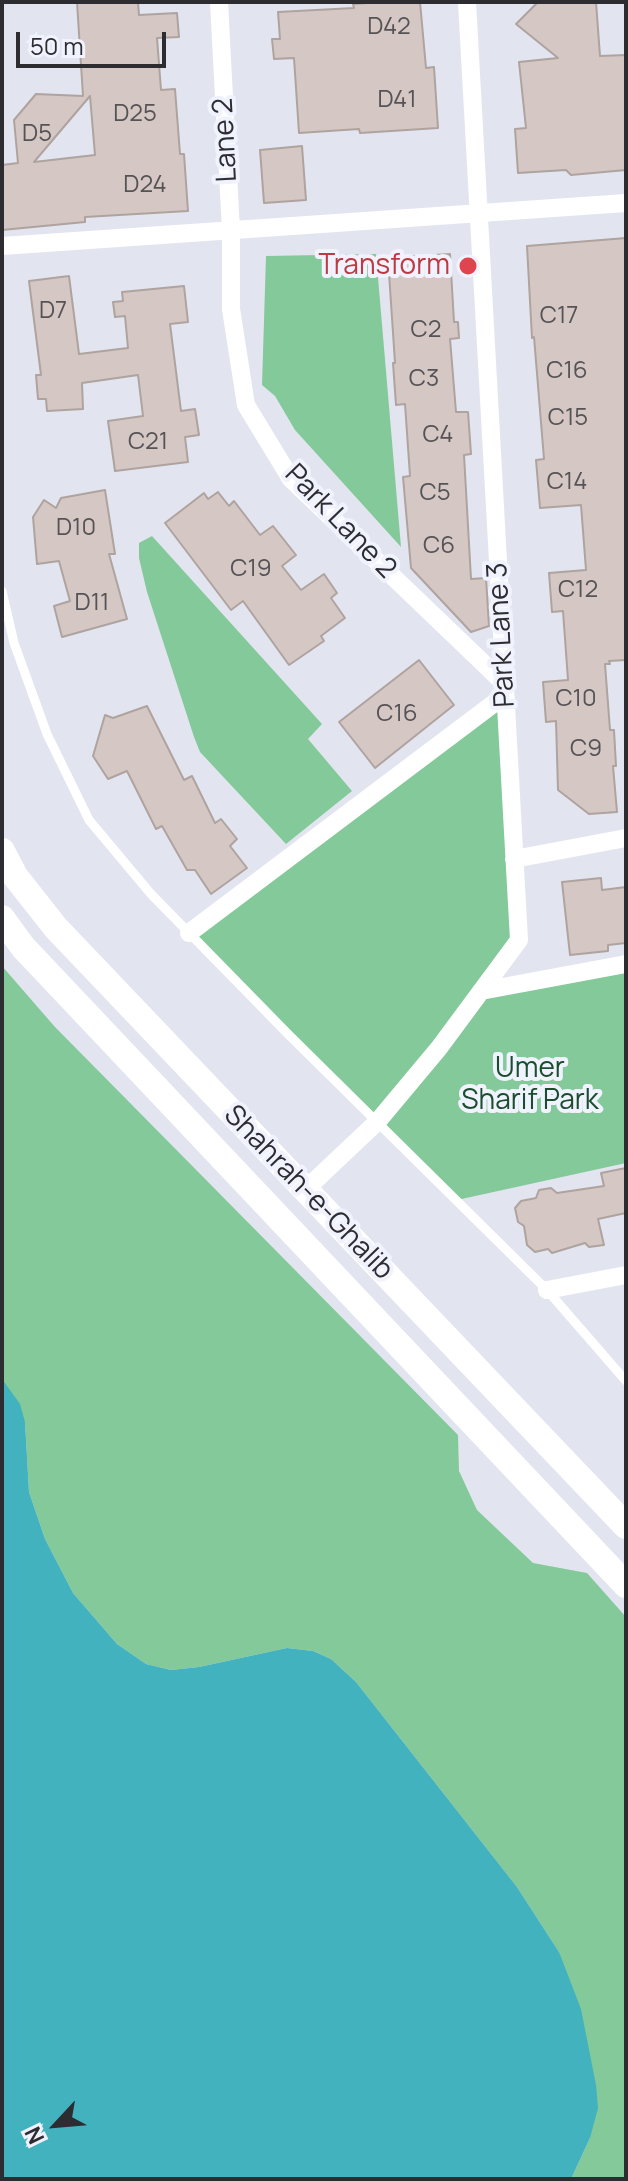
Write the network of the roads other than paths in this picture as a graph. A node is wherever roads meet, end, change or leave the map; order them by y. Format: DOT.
graph roads {
  1 [pos="219,2"];
  2 [pos="467,2"];
  3 [pos="626,203"];
  4 [pos="479,213"];
  5 [pos="231,231"];
  6 [pos="2,246"];
  7 [pos="2,591"];
  8 [pos="505,689"];
  9 [pos="626,838"];
  10 [pos="2,851"];
  11 [pos="514,859"];
  12 [pos="2,918"];
  13 [pos="189,933"];
  14 [pos="626,964"];
  15 [pos="481,991"];
  16 [pos="378,1121"];
  17 [pos="305,1190"];
  18 [pos="626,1275"];
  19 [pos="547,1290"];
  20 [pos="626,1381"];
  21 [pos="626,1526"];
  22 [pos="626,1585"];
  1 -- 5 [label="street, Lane 2"];
  2 -- 4 [label="street, Park Lane 3"];
  3 -- 4 [label="street"];
  4 -- 5 [label="street"];
  4 -- 8 [label="street, Park Lane 3"];
  5 -- 6 [label="street"];
  5 -- 8 [label="street, Park Lane 2"];
  7 -- 13 [label="lane"];
  8 -- 11 [label="street, Park Lane 3"];
  8 -- 13 [label="street"];
  9 -- 11 [label="street"];
  10 -- 17 [label="main road, Shahrah-e-Ghalib"];
  11 -- 15 [label="street, Park Lane 3"];
  12 -- 22 [label="main road, Shahrah-e-Ghalib"];
  13 -- 16 [label="lane"];
  14 -- 15 [label="street"];
  15 -- 16 [label="street, Park Lane 3"];
  16 -- 17 [label="street, Park Lane 3"];
  16 -- 19 [label="lane"];
  17 -- 21 [label="main road, Shahrah-e-Ghalib"];
  18 -- 19 [label="street"];
  19 -- 20 [label="lane"];
}
